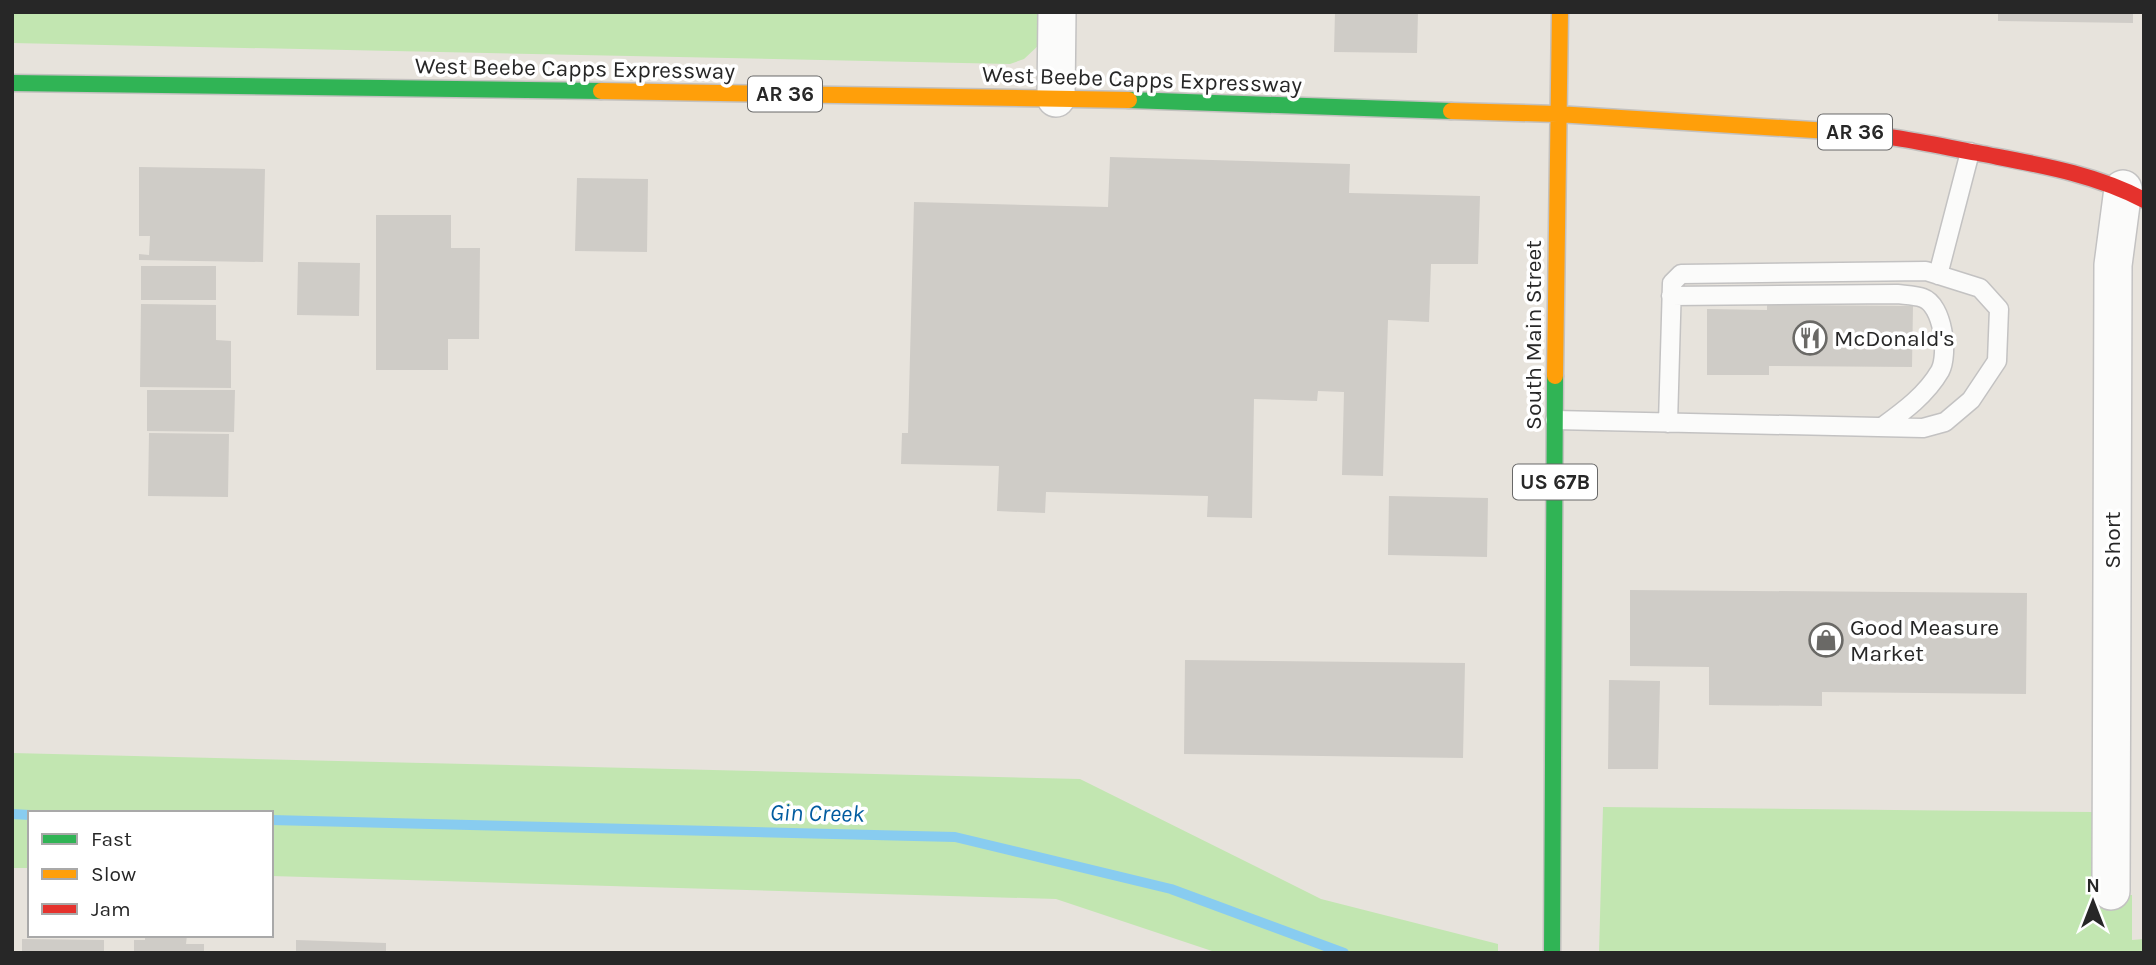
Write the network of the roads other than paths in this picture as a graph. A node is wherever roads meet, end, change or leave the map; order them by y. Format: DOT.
graph roads {
  1 [pos="1057,12"];
  2 [pos="1560,12"];
  3 [pos="12,83"];
  4 [pos="1056,98"];
  5 [pos="1557,114"];
  6 [pos="1970,152"];
  7 [pos="2133,194"];
  8 [pos="1938,275"];
  9 [pos="1671,296"];
  10 [pos="1555,420"];
  11 [pos="1668,423"];
  12 [pos="1882,427"];
  13 [pos="2111,891"];
  14 [pos="1552,953"];
  1 -- 4 [label="street"];
  2 -- 5 [label="main road, South Main Street / US 67B"];
  3 -- 4 [label="main road, West Beebe Capps Expressway / AR 36"];
  4 -- 5 [label="main road, West Beebe Capps Expressway / AR 36"];
  5 -- 6 [label="main road, AR 36"];
  5 -- 10 [label="main road, South Main Street / US 67B"];
  6 -- 7 [label="main road, AR 36"];
  6 -- 8 [label="lane"];
  7 -- 13 [label="street, Short"];
  8 -- 9 [label="lane"];
  8 -- 12 [label="lane"];
  9 -- 11 [label="lane"];
  9 -- 12 [label="lane"];
  10 -- 11 [label="lane"];
  10 -- 14 [label="main road, South Main Street / US 67B"];
  11 -- 12 [label="lane"];
}
